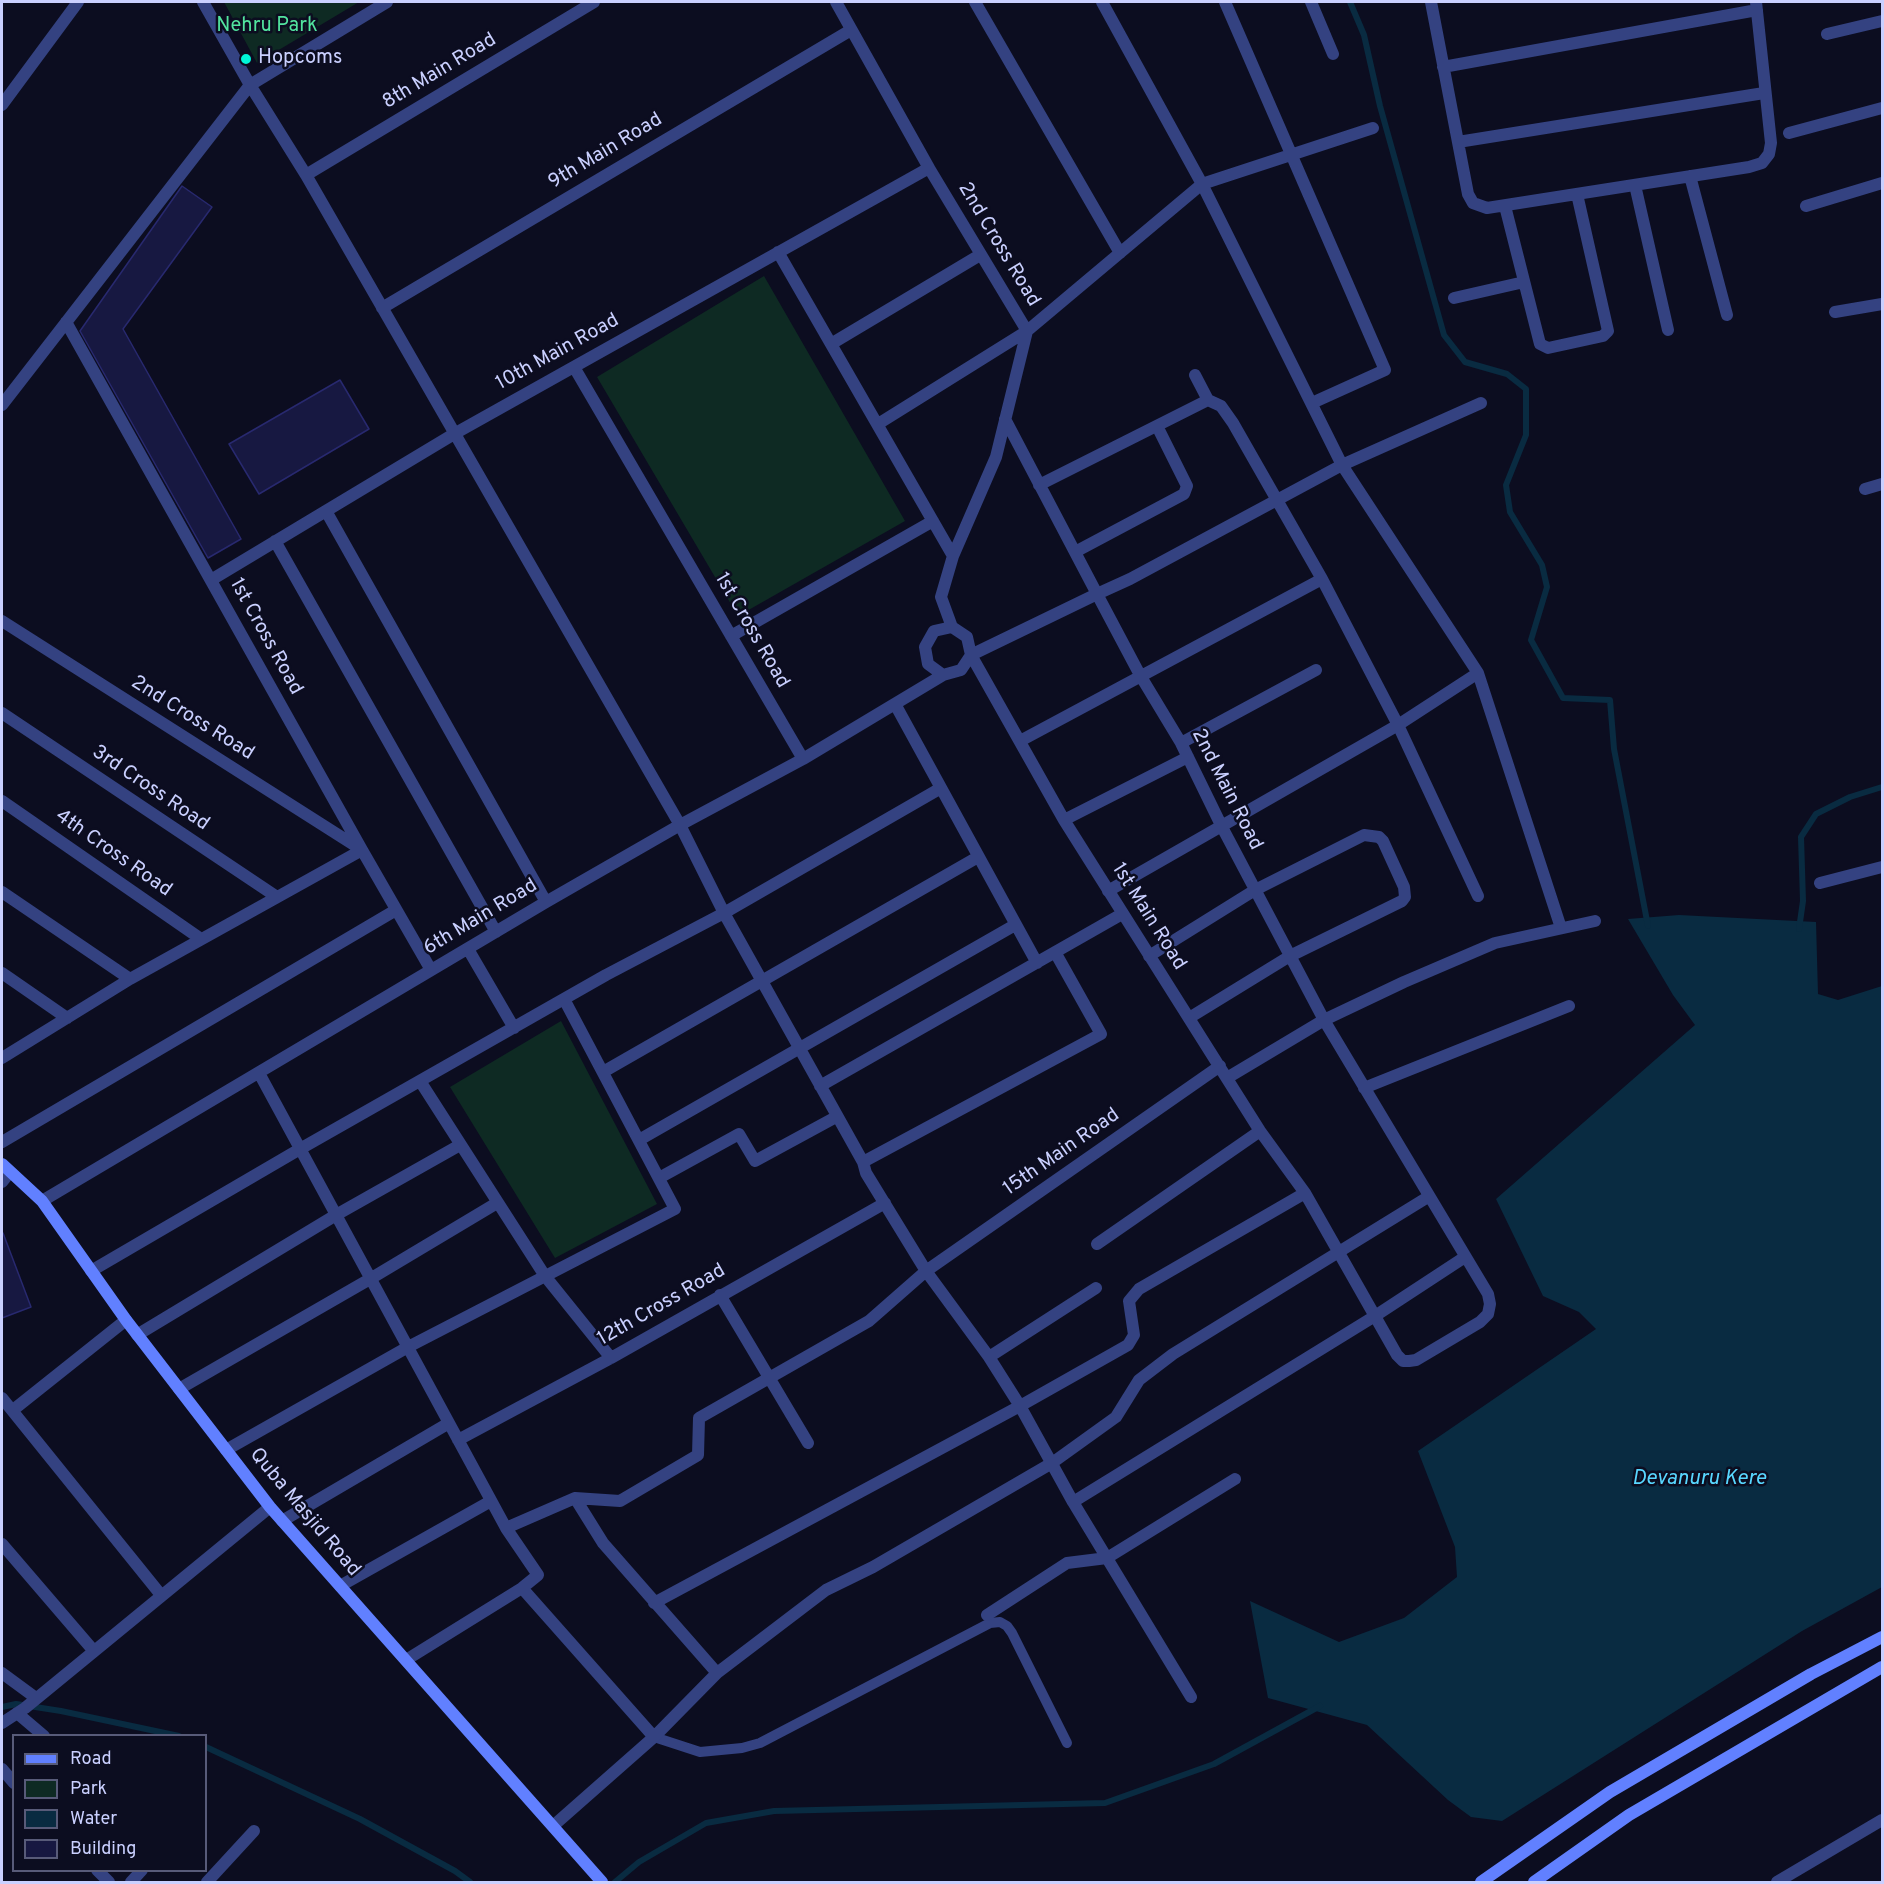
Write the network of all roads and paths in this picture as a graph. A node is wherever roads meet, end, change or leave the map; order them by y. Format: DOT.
graph roads {
  1 [pos="78,2"];
  2 [pos="203,2"];
  3 [pos="387,2"];
  4 [pos="594,2"];
  5 [pos="836,2"];
  6 [pos="975,2"];
  7 [pos="1102,2"];
  8 [pos="1225,2"];
  9 [pos="1311,2"];
  10 [pos="1431,2"];
  11 [pos="1757,6"];
  12 [pos="1882,21"];
  13 [pos="851,30"];
  14 [pos="1827,34"];
  15 [pos="1333,54"];
  16 [pos="1443,67"];
  17 [pos="250,85"];
  18 [pos="1764,93"];
  19 [pos="2,105"];
  20 [pos="1882,108"];
  21 [pos="1373,128"];
  22 [pos="1789,133"];
  23 [pos="1458,142"];
  24 [pos="1292,155"];
  25 [pos="929,168"];
  26 [pos="306,175"];
  27 [pos="1690,176"];
  28 [pos="1882,183"];
  29 [pos="1202,184"];
  30 [pos="1635,185"];
  31 [pos="1577,194"];
  32 [pos="1505,206"];
  33 [pos="1806,206"];
  34 [pos="778,252"];
  35 [pos="1120,253"];
  36 [pos="980,255"];
  37 [pos="1524,282"];
  38 [pos="1454,298"];
  39 [pos="1882,304"];
  40 [pos="382,308"];
  41 [pos="1835,312"];
  42 [pos="1727,315"];
  43 [pos="66,322"];
  44 [pos="1668,330"];
  45 [pos="1028,331"];
  46 [pos="831,344"];
  47 [pos="574,367"];
  48 [pos="1195,375"];
  49 [pos="1208,400"];
  50 [pos="1312,403"];
  51 [pos="1481,403"];
  52 [pos="2,405"];
  53 [pos="1005,419"];
  54 [pos="878,424"];
  55 [pos="1156,426"];
  56 [pos="454,434"];
  57 [pos="1342,465"];
  58 [pos="1882,484"];
  59 [pos="1039,485"];
  60 [pos="1865,489"];
  61 [pos="1276,499"];
  62 [pos="326,511"];
  63 [pos="933,521"];
  64 [pos="275,541"];
  65 [pos="1075,552"];
  66 [pos="953,556"];
  67 [pos="1322,579"];
  68 [pos="211,580"];
  69 [pos="1097,594"];
  70 [pos="2,621"];
  71 [pos="952,627"];
  72 [pos="731,636"];
  73 [pos="971,655"];
  74 [pos="1316,670"];
  75 [pos="1478,674"];
  76 [pos="943,675"];
  77 [pos="1140,675"];
  78 [pos="895,704"];
  79 [pos="2,713"];
  80 [pos="1398,725"];
  81 [pos="1020,741"];
  82 [pos="1181,743"];
  83 [pos="1188,757"];
  84 [pos="803,759"];
  85 [pos="941,788"];
  86 [pos="2,801"];
  87 [pos="1064,820"];
  88 [pos="680,825"];
  89 [pos="1222,827"];
  90 [pos="362,850"];
  91 [pos="978,857"];
  92 [pos="1882,867"];
  93 [pos="1820,883"];
  94 [pos="1255,890"];
  95 [pos="1108,891"];
  96 [pos="2,892"];
  97 [pos="1478,896"];
  98 [pos="277,897"];
  99 [pos="546,902"];
  100 [pos="396,910"];
  101 [pos="724,913"];
  102 [pos="1122,914"];
  103 [pos="1595,921"];
  104 [pos="1015,925"];
  105 [pos="1561,928"];
  106 [pos="496,932"];
  107 [pos="201,939"];
  108 [pos="468,949"];
  109 [pos="1055,952"];
  110 [pos="1149,956"];
  111 [pos="1290,956"];
  112 [pos="1037,963"];
  113 [pos="431,970"];
  114 [pos="2,973"];
  115 [pos="130,979"];
  116 [pos="762,980"];
  117 [pos="564,999"];
  118 [pos="1569,1006"];
  119 [pos="67,1018"];
  120 [pos="1189,1018"];
  121 [pos="1324,1020"];
  122 [pos="514,1028"];
  123 [pos="800,1048"];
  124 [pos="2,1058"];
  125 [pos="1220,1066"];
  126 [pos="603,1072"];
  127 [pos="259,1073"];
  128 [pos="1227,1078"];
  129 [pos="420,1081"];
  130 [pos="820,1086"];
  131 [pos="1364,1088"];
  132 [pos="836,1117"];
  133 [pos="1260,1131"];
  134 [pos="639,1140"];
  135 [pos="2,1142"];
  136 [pos="460,1145"];
  137 [pos="300,1149"];
  138 [pos="863,1162"];
  139 [pos="6,1168"];
  140 [pos="659,1178"];
  141 [pos="2,1182"];
  142 [pos="1305,1193"];
  143 [pos="1428,1197"];
  144 [pos="42,1202"];
  145 [pos="496,1203"];
  146 [pos="885,1203"];
  147 [pos="336,1215"];
  148 [pos="1097,1244"];
  149 [pos="1338,1252"];
  150 [pos="1465,1257"];
  151 [pos="91,1271"];
  152 [pos="926,1271"];
  153 [pos="545,1276"];
  154 [pos="370,1279"];
  155 [pos="1096,1288"];
  156 [pos="720,1295"];
  157 [pos="1375,1316"];
  158 [pos="126,1320"];
  159 [pos="137,1335"];
  160 [pos="408,1347"];
  161 [pos="611,1358"];
  162 [pos="989,1358"];
  163 [pos="769,1378"];
  164 [pos="179,1389"];
  165 [pos="2,1398"];
  166 [pos="1020,1406"];
  167 [pos="13,1410"];
  168 [pos="449,1424"];
  169 [pos="458,1440"];
  170 [pos="808,1443"];
  171 [pos="226,1450"];
  172 [pos="1052,1463"];
  173 [pos="1235,1479"];
  174 [pos="575,1498"];
  175 [pos="491,1501"];
  176 [pos="1073,1502"];
  177 [pos="270,1507"];
  178 [pos="282,1521"];
  179 [pos="506,1528"];
  180 [pos="2,1544"];
  181 [pos="1107,1558"];
  182 [pos="340,1586"];
  183 [pos="522,1588"];
  184 [pos="161,1595"];
  185 [pos="654,1603"];
  186 [pos="987,1615"];
  187 [pos="1882,1637"];
  188 [pos="93,1650"];
  189 [pos="406,1660"];
  190 [pos="1882,1667"];
  191 [pos="2,1673"];
  192 [pos="717,1673"];
  193 [pos="1191,1697"];
  194 [pos="28,1705"];
  195 [pos="2,1723"];
  196 [pos="43,1734"];
  197 [pos="654,1737"];
  198 [pos="1067,1743"];
  199 [pos="2,1769"];
  200 [pos="12,1781"];
  201 [pos="1882,1820"];
  202 [pos="553,1826"];
  203 [pos="254,1831"];
  204 [pos="598,1878"];
  205 [pos="1541,1881"];
  206 [pos="207,1882"];
  207 [pos="1481,1882"];
  208 [pos="1777,1882"];
  1 -- 19 [label="street"];
  2 -- 17 [label="street"];
  3 -- 17 [label="street"];
  4 -- 26 [label="street, 8th Main Road"];
  5 -- 13 [label="street, 2nd Cross Road"];
  6 -- 35 [label="street"];
  7 -- 29 [label="street"];
  8 -- 24 [label="street"];
  9 -- 15 [label="street"];
  10 -- 16 [label="street"];
  11 -- 16 [label="street"];
  11 -- 18 [label="street"];
  12 -- 14 [label="street"];
  13 -- 25 [label="street, 2nd Cross Road"];
  13 -- 40 [label="street, 9th Main Road"];
  16 -- 23 [label="street"];
  17 -- 26 [label="street"];
  17 -- 43 [label="street"];
  18 -- 23 [label="street"];
  18 -- 27 [label="street"];
  20 -- 22 [label="street"];
  21 -- 24 [label="street"];
  23 -- 32 [label="street"];
  24 -- 29 [label="street"];
  24 -- 50 [label="street"];
  25 -- 34 [label="street, 10th Main Road"];
  25 -- 36 [label="street, 2nd Cross Road"];
  26 -- 40 [label="street"];
  27 -- 30 [label="street"];
  27 -- 42 [label="street"];
  28 -- 33 [label="street"];
  29 -- 35 [label="street"];
  29 -- 50 [label="street"];
  30 -- 31 [label="street"];
  30 -- 44 [label="street"];
  31 -- 32 [label="street"];
  31 -- 37 [label="street"];
  32 -- 37 [label="street"];
  34 -- 46 [label="street"];
  34 -- 47 [label="street, 10th Main Road"];
  35 -- 45 [label="street"];
  36 -- 45 [label="street, 2nd Cross Road"];
  36 -- 46 [label="street"];
  37 -- 38 [label="street"];
  39 -- 41 [label="street"];
  40 -- 56 [label="street"];
  43 -- 52 [label="street"];
  43 -- 68 [label="street, 1st Cross Road"];
  45 -- 53 [label="street, 2nd Cross Road"];
  45 -- 54 [label="street"];
  46 -- 54 [label="street"];
  47 -- 56 [label="street, 10th Main Road"];
  47 -- 72 [label="street, 1st Cross Road"];
  48 -- 49 [label="street"];
  49 -- 55 [label="street"];
  49 -- 61 [label="street"];
  50 -- 57 [label="street"];
  51 -- 57 [label="street"];
  53 -- 59 [label="street, 2nd Main Road"];
  53 -- 66 [label="street, 2nd Cross Road"];
  54 -- 63 [label="street"];
  55 -- 59 [label="street"];
  55 -- 65 [label="street"];
  56 -- 62 [label="street, 10th Main Road"];
  56 -- 88 [label="street"];
  57 -- 61 [label="street"];
  57 -- 75 [label="street"];
  58 -- 60 [label="street"];
  59 -- 65 [label="street, 2nd Main Road"];
  61 -- 67 [label="street"];
  61 -- 69 [label="street"];
  62 -- 64 [label="street, 10th Main Road"];
  62 -- 99 [label="street"];
  63 -- 66 [label="street"];
  63 -- 72 [label="street"];
  64 -- 68 [label="street, 10th Main Road"];
  64 -- 106 [label="street"];
  65 -- 69 [label="street, 2nd Main Road"];
  66 -- 71 [label="street, 2nd Cross Road"];
  67 -- 77 [label="street"];
  67 -- 80 [label="street"];
  68 -- 90 [label="street, 1st Cross Road"];
  69 -- 73 [label="street"];
  69 -- 77 [label="street, 2nd Main Road"];
  70 -- 90 [label="street, 2nd Cross Road"];
  71 -- 73 [label="street"];
  71 -- 76 [label="street"];
  72 -- 84 [label="street, 1st Cross Road"];
  73 -- 76 [label="street"];
  73 -- 81 [label="street, 1st Main Road"];
  74 -- 82 [label="street"];
  75 -- 80 [label="street"];
  75 -- 105 [label="street"];
  76 -- 78 [label="street, 6th Main Road"];
  77 -- 81 [label="street"];
  77 -- 82 [label="street, 2nd Main Road"];
  78 -- 84 [label="street, 6th Main Road"];
  78 -- 85 [label="street"];
  79 -- 98 [label="street, 3rd Cross Road"];
  80 -- 89 [label="street"];
  80 -- 97 [label="street"];
  81 -- 87 [label="street, 1st Main Road"];
  82 -- 83 [label="street, 2nd Main Road"];
  83 -- 87 [label="street"];
  83 -- 89 [label="street, 2nd Main Road"];
  84 -- 88 [label="street, 6th Main Road"];
  85 -- 91 [label="street"];
  85 -- 101 [label="street"];
  86 -- 107 [label="street, 4th Cross Road"];
  87 -- 95 [label="street, 1st Main Road"];
  88 -- 99 [label="street, 6th Main Road"];
  88 -- 101 [label="street"];
  89 -- 94 [label="street, 2nd Main Road"];
  89 -- 95 [label="street"];
  90 -- 98 [label="street"];
  90 -- 100 [label="street, 1st Cross Road"];
  91 -- 104 [label="street"];
  91 -- 116 [label="street"];
  92 -- 93 [label="street"];
  94 -- 110 [label="street"];
  94 -- 111 [label="street, 2nd Main Road"];
  94 -- 111 [label="street"];
  95 -- 102 [label="street, 1st Main Road"];
  96 -- 115 [label="street"];
  98 -- 107 [label="street"];
  99 -- 106 [label="street, 6th Main Road"];
  100 -- 113 [label="street, 1st Cross Road"];
  100 -- 135 [label="street"];
  101 -- 116 [label="street"];
  101 -- 117 [label="street"];
  102 -- 109 [label="street"];
  102 -- 110 [label="street, 1st Main Road"];
  103 -- 105 [label="street"];
  104 -- 112 [label="street"];
  104 -- 123 [label="street"];
  105 -- 121 [label="street"];
  106 -- 108 [label="street, 6th Main Road"];
  107 -- 115 [label="street"];
  108 -- 113 [label="street, 6th Main Road"];
  108 -- 122 [label="street"];
  109 -- 112 [label="street"];
  109 -- 138 [label="street"];
  110 -- 120 [label="street, 1st Main Road"];
  111 -- 120 [label="street"];
  111 -- 121 [label="street, 2nd Main Road"];
  112 -- 130 [label="street"];
  113 -- 127 [label="street, 6th Main Road"];
  114 -- 119 [label="street"];
  115 -- 119 [label="street"];
  116 -- 123 [label="street"];
  116 -- 126 [label="street"];
  117 -- 122 [label="street"];
  117 -- 126 [label="street"];
  118 -- 131 [label="street"];
  119 -- 124 [label="street"];
  120 -- 125 [label="street, 1st Main Road"];
  121 -- 128 [label="street"];
  121 -- 131 [label="street, 2nd Main Road"];
  122 -- 129 [label="street"];
  123 -- 130 [label="street"];
  123 -- 134 [label="street"];
  125 -- 128 [label="street, 1st Main Road"];
  125 -- 152 [label="street, 15th Main Road"];
  126 -- 134 [label="street"];
  127 -- 137 [label="street"];
  127 -- 144 [label="street, 6th Main Road"];
  128 -- 133 [label="street, 1st Main Road"];
  129 -- 136 [label="street"];
  129 -- 137 [label="street"];
  130 -- 132 [label="street"];
  131 -- 143 [label="street, 2nd Main Road"];
  132 -- 138 [label="street"];
  132 -- 140 [label="street"];
  133 -- 142 [label="street, 1st Main Road"];
  133 -- 148 [label="street"];
  134 -- 140 [label="street"];
  136 -- 145 [label="street"];
  136 -- 147 [label="street"];
  137 -- 147 [label="street"];
  137 -- 151 [label="street"];
  138 -- 146 [label="street"];
  139 -- 141 [label="street"];
  139 -- 144 [label="street, Quba Masjid Road"];
  140 -- 153 [label="street"];
  142 -- 149 [label="street, 1st Main Road"];
  142 -- 166 [label="street"];
  143 -- 149 [label="street"];
  143 -- 150 [label="street, 2nd Main Road"];
  144 -- 151 [label="street, Quba Masjid Road"];
  145 -- 153 [label="street"];
  145 -- 154 [label="street"];
  146 -- 152 [label="street"];
  146 -- 156 [label="street, 12th Cross Road"];
  147 -- 154 [label="street"];
  147 -- 159 [label="street"];
  149 -- 157 [label="street, 1st Main Road"];
  149 -- 172 [label="street"];
  150 -- 157 [label="street"];
  150 -- 157 [label="street, 2nd Main Road"];
  151 -- 158 [label="street, Quba Masjid Road"];
  152 -- 162 [label="street"];
  152 -- 163 [label="street, 15th Main Road"];
  153 -- 160 [label="street"];
  153 -- 161 [label="street"];
  154 -- 160 [label="street"];
  154 -- 164 [label="street"];
  155 -- 162 [label="street"];
  156 -- 161 [label="street, 12th Cross Road"];
  156 -- 163 [label="street"];
  157 -- 176 [label="street"];
  158 -- 159 [label="street, Quba Masjid Road"];
  158 -- 167 [label="street"];
  159 -- 164 [label="street, Quba Masjid Road"];
  160 -- 168 [label="street"];
  160 -- 171 [label="street"];
  161 -- 169 [label="street, 12th Cross Road"];
  162 -- 166 [label="street"];
  163 -- 170 [label="street"];
  163 -- 174 [label="street, 15th Main Road"];
  164 -- 171 [label="street, Quba Masjid Road"];
  165 -- 167 [label="street"];
  166 -- 172 [label="street"];
  166 -- 185 [label="street"];
  167 -- 184 [label="street"];
  168 -- 169 [label="street"];
  168 -- 178 [label="street"];
  169 -- 175 [label="street"];
  171 -- 177 [label="street, Quba Masjid Road"];
  172 -- 176 [label="street"];
  172 -- 192 [label="street"];
  173 -- 181 [label="street"];
  174 -- 179 [label="street"];
  174 -- 185 [label="street"];
  175 -- 179 [label="street"];
  175 -- 182 [label="street"];
  176 -- 181 [label="street"];
  177 -- 178 [label="street, Quba Masjid Road"];
  177 -- 184 [label="street"];
  178 -- 182 [label="street, Quba Masjid Road"];
  179 -- 183 [label="street"];
  180 -- 188 [label="street"];
  181 -- 186 [label="street"];
  181 -- 193 [label="street"];
  182 -- 189 [label="street, Quba Masjid Road"];
  183 -- 189 [label="street"];
  183 -- 197 [label="street"];
  184 -- 188 [label="street"];
  185 -- 192 [label="street"];
  187 -- 207 [label="street"];
  188 -- 194 [label="street"];
  189 -- 202 [label="street, Quba Masjid Road"];
  190 -- 205 [label="street"];
  191 -- 194 [label="street"];
  192 -- 197 [label="street"];
  194 -- 195 [label="street"];
  194 -- 196 [label="street"];
  197 -- 198 [label="lane"];
  197 -- 202 [label="street"];
  199 -- 200 [label="street"];
  201 -- 208 [label="street"];
  202 -- 204 [label="street, Quba Masjid Road"];
  203 -- 206 [label="street"];
}
